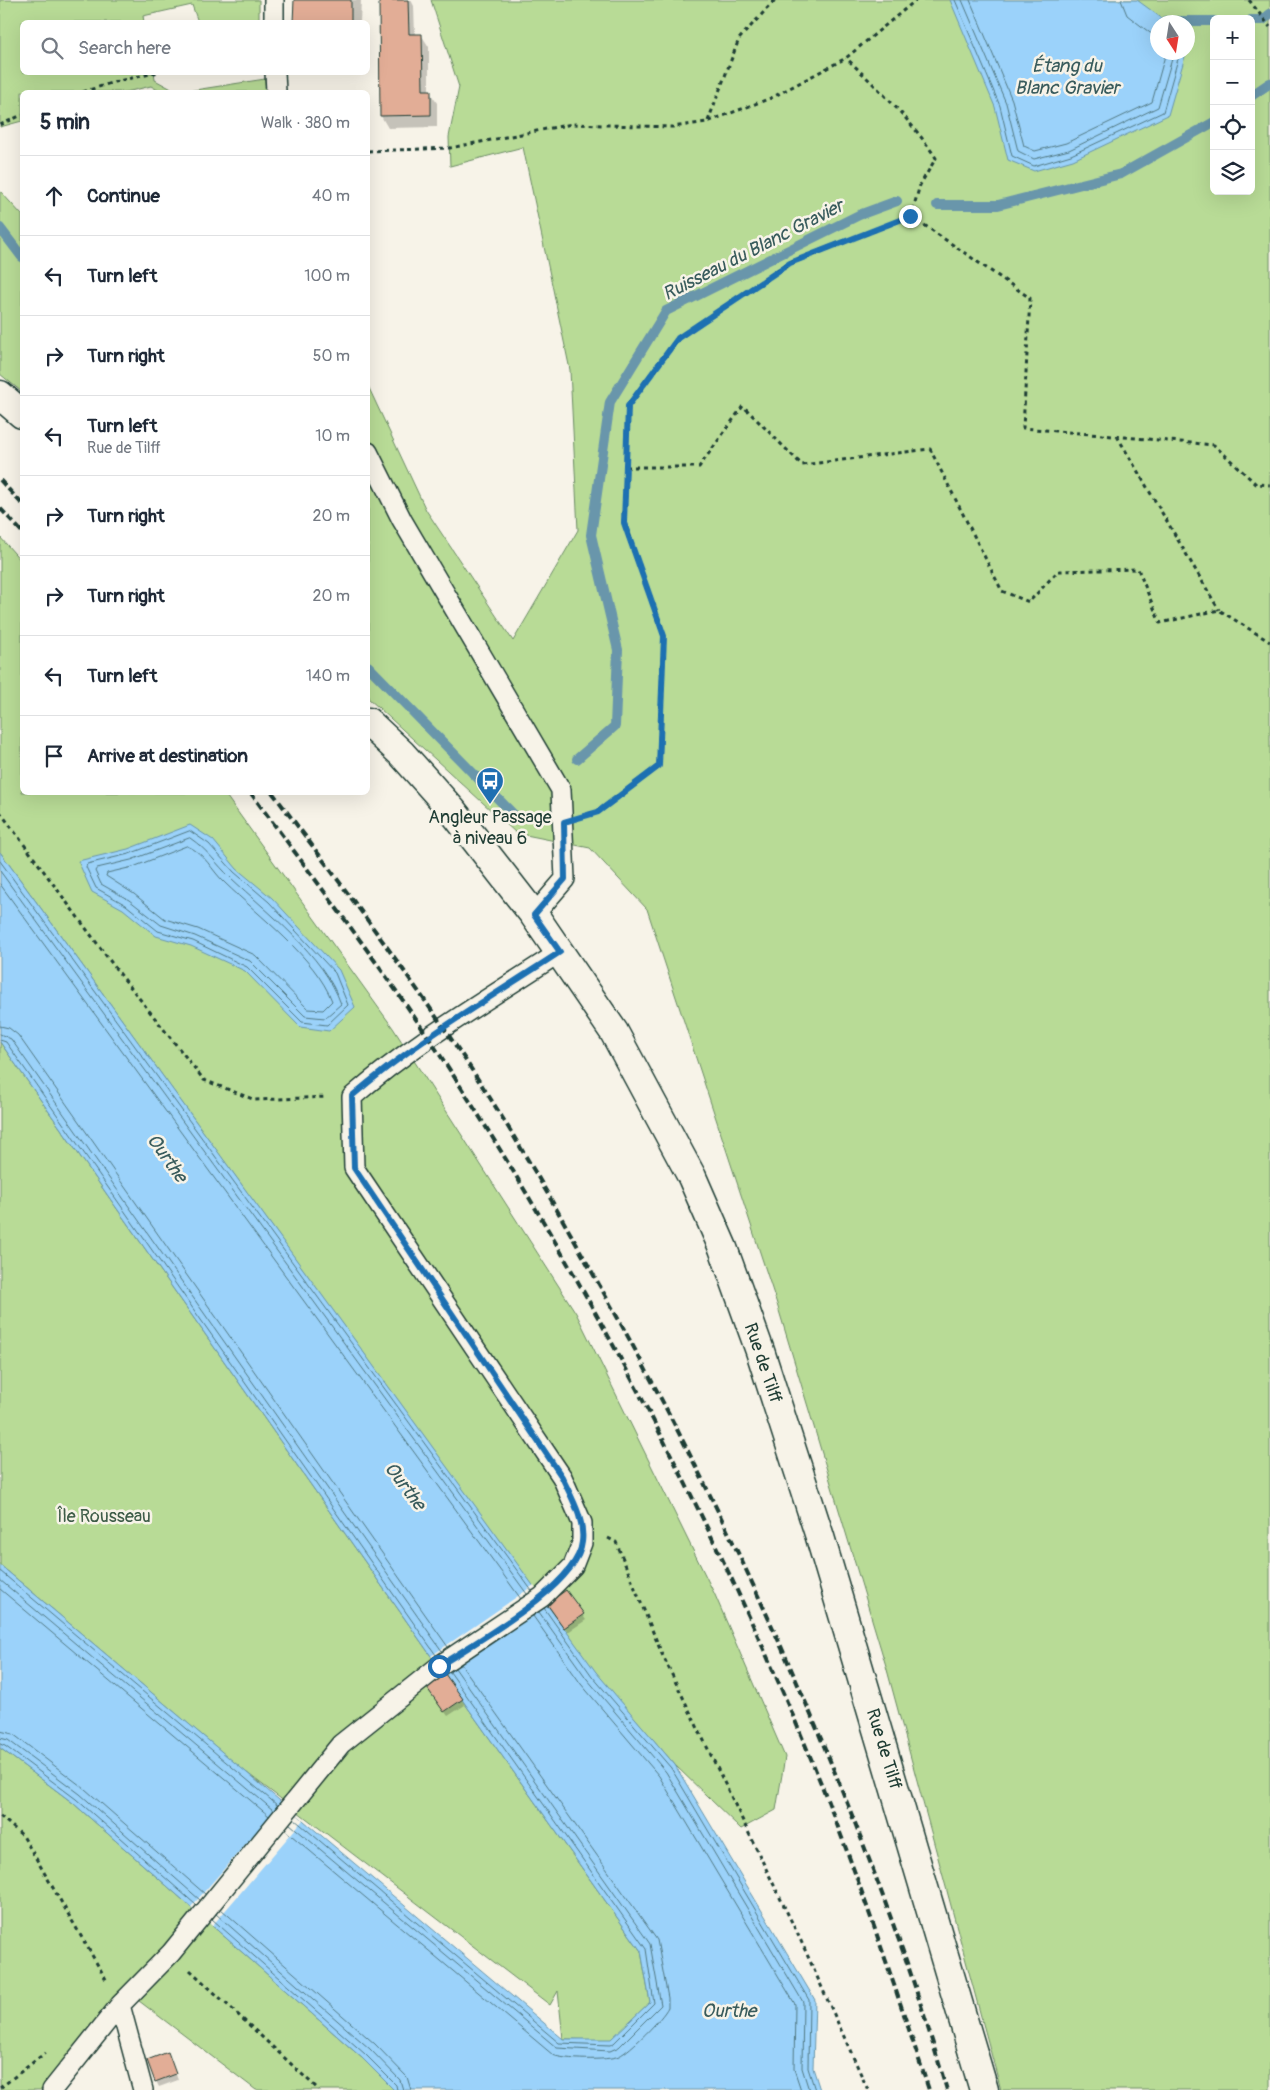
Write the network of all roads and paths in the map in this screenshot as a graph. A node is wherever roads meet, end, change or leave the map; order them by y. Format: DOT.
graph roads {
  1 [pos="274,0"];
  2 [pos="775,0"];
  3 [pos="916,0"];
  4 [pos="1249,0"];
  5 [pos="274,20"];
  6 [pos="1270,27"];
  7 [pos="846,58"];
  8 [pos="146,75"];
  9 [pos="275,75"];
  10 [pos="89,90"];
  11 [pos="276,90"];
  12 [pos="20,116"];
  13 [pos="707,122"];
  14 [pos="0,125"];
  15 [pos="370,151"];
  16 [pos="910,216"];
  17 [pos="0,394"];
  18 [pos="20,412"];
  19 [pos="1117,436"];
  20 [pos="370,456"];
  21 [pos="626,467"];
  22 [pos="1270,484"];
  23 [pos="1219,610"];
  24 [pos="1270,642"];
  25 [pos="370,724"];
  26 [pos="0,812"];
  27 [pos="564,822"];
  28 [pos="534,915"];
  29 [pos="560,952"];
  30 [pos="352,1096"];
  31 [pos="582,1523"];
  32 [pos="0,1816"];
  33 [pos="172,1953"];
  34 [pos="120,2005"];
  35 [pos="52,2090"];
  36 [pos="143,2090"];
  37 [pos="319,2090"];
  38 [pos="868,2090"];
  39 [pos="984,2090"];
  1 -- 5 [label="lane"];
  2 -- 13 [label="path"];
  3 -- 7 [label="path"];
  4 -- 6 [label="path"];
  7 -- 13 [label="path"];
  7 -- 16 [label="path"];
  8 -- 10 [label="path"];
  9 -- 11 [label="lane"];
  12 -- 14 [label="path"];
  13 -- 15 [label="path"];
  16 -- 19 [label="path"];
  16 -- 21 [label="path"];
  17 -- 18 [label="main road"];
  19 -- 22 [label="path"];
  19 -- 23 [label="path"];
  20 -- 27 [label="lane"];
  21 -- 23 [label="path"];
  21 -- 27 [label="path"];
  23 -- 24 [label="path"];
  25 -- 28 [label="main road, Rue de Tilff"];
  26 -- 30 [label="path"];
  27 -- 28 [label="lane"];
  28 -- 29 [label="main road, Rue de Tilff"];
  29 -- 30 [label="lane"];
  29 -- 39 [label="main road, Rue de Tilff"];
  30 -- 31 [label="lane"];
  31 -- 33 [label="lane"];
  31 -- 38 [label="path"];
  32 -- 34 [label="path"];
  33 -- 34 [label="lane"];
  33 -- 37 [label="path"];
  34 -- 35 [label="lane"];
  34 -- 36 [label="lane"];
}
